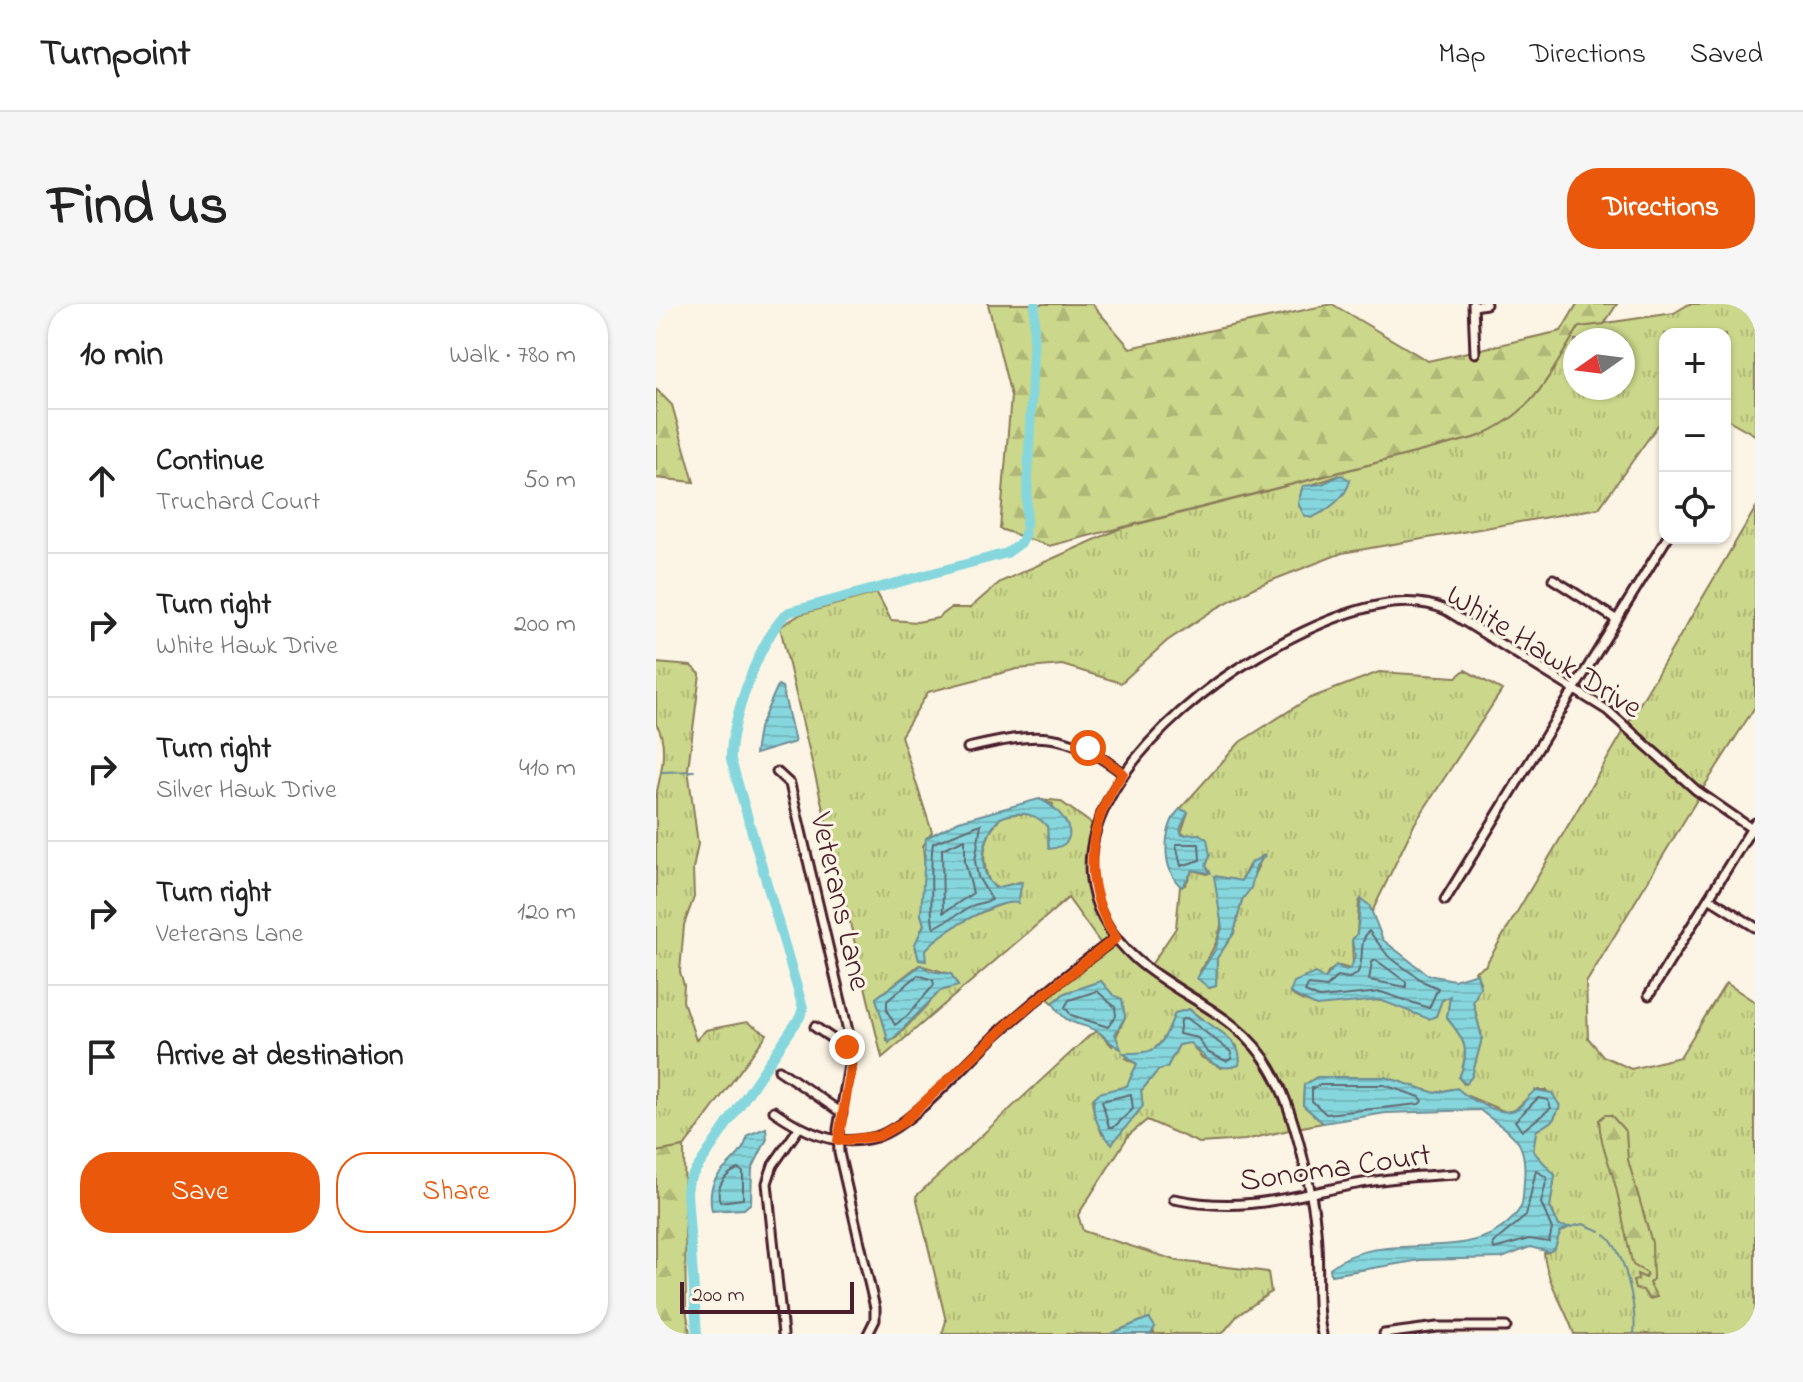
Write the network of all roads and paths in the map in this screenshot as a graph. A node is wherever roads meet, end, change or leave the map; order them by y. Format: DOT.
graph roads {
  1 [pos="1486,304"];
  2 [pos="1473,305"];
  3 [pos="1475,353"];
  4 [pos="1663,544"];
  5 [pos="1553,579"];
  6 [pos="1617,620"];
  7 [pos="1575,689"];
  8 [pos="968,748"];
  9 [pos="777,772"];
  10 [pos="1123,773"];
  11 [pos="1754,828"];
  12 [pos="1709,898"];
  13 [pos="1445,900"];
  14 [pos="1755,927"];
  15 [pos="1116,938"];
  16 [pos="1649,995"];
  17 [pos="815,1027"];
  18 [pos="852,1048"];
  19 [pos="779,1070"];
  20 [pos="774,1111"];
  21 [pos="842,1113"];
  22 [pos="799,1128"];
  23 [pos="838,1141"];
  24 [pos="1455,1174"];
  25 [pos="1309,1194"];
  26 [pos="1174,1199"];
  27 [pos="1506,1327"];
  28 [pos="783,1334"];
  29 [pos="868,1334"];
  30 [pos="1322,1334"];
  31 [pos="1384,1334"];
  1 -- 2 [label="street"];
  2 -- 3 [label="street"];
  4 -- 6 [label="street"];
  5 -- 6 [label="street"];
  6 -- 7 [label="street"];
  7 -- 10 [label="street, White Hawk Drive"];
  7 -- 11 [label="street, White Hawk Drive"];
  7 -- 13 [label="street"];
  8 -- 10 [label="street"];
  9 -- 18 [label="street, Veterans Lane"];
  10 -- 15 [label="street, White Hawk Drive"];
  11 -- 12 [label="street"];
  12 -- 14 [label="street"];
  12 -- 16 [label="street"];
  15 -- 23 [label="street"];
  15 -- 25 [label="street, White Hawk Drive"];
  17 -- 18 [label="street, Veterans Lane"];
  18 -- 21 [label="street, Veterans Lane"];
  19 -- 21 [label="street"];
  20 -- 22 [label="street"];
  21 -- 23 [label="street, Veterans Lane"];
  22 -- 23 [label="street"];
  22 -- 28 [label="street"];
  23 -- 29 [label="street"];
  24 -- 25 [label="street, Sonoma Court"];
  25 -- 26 [label="street, Sonoma Court"];
  25 -- 30 [label="street, White Hawk Drive"];
  27 -- 31 [label="street"];
}
